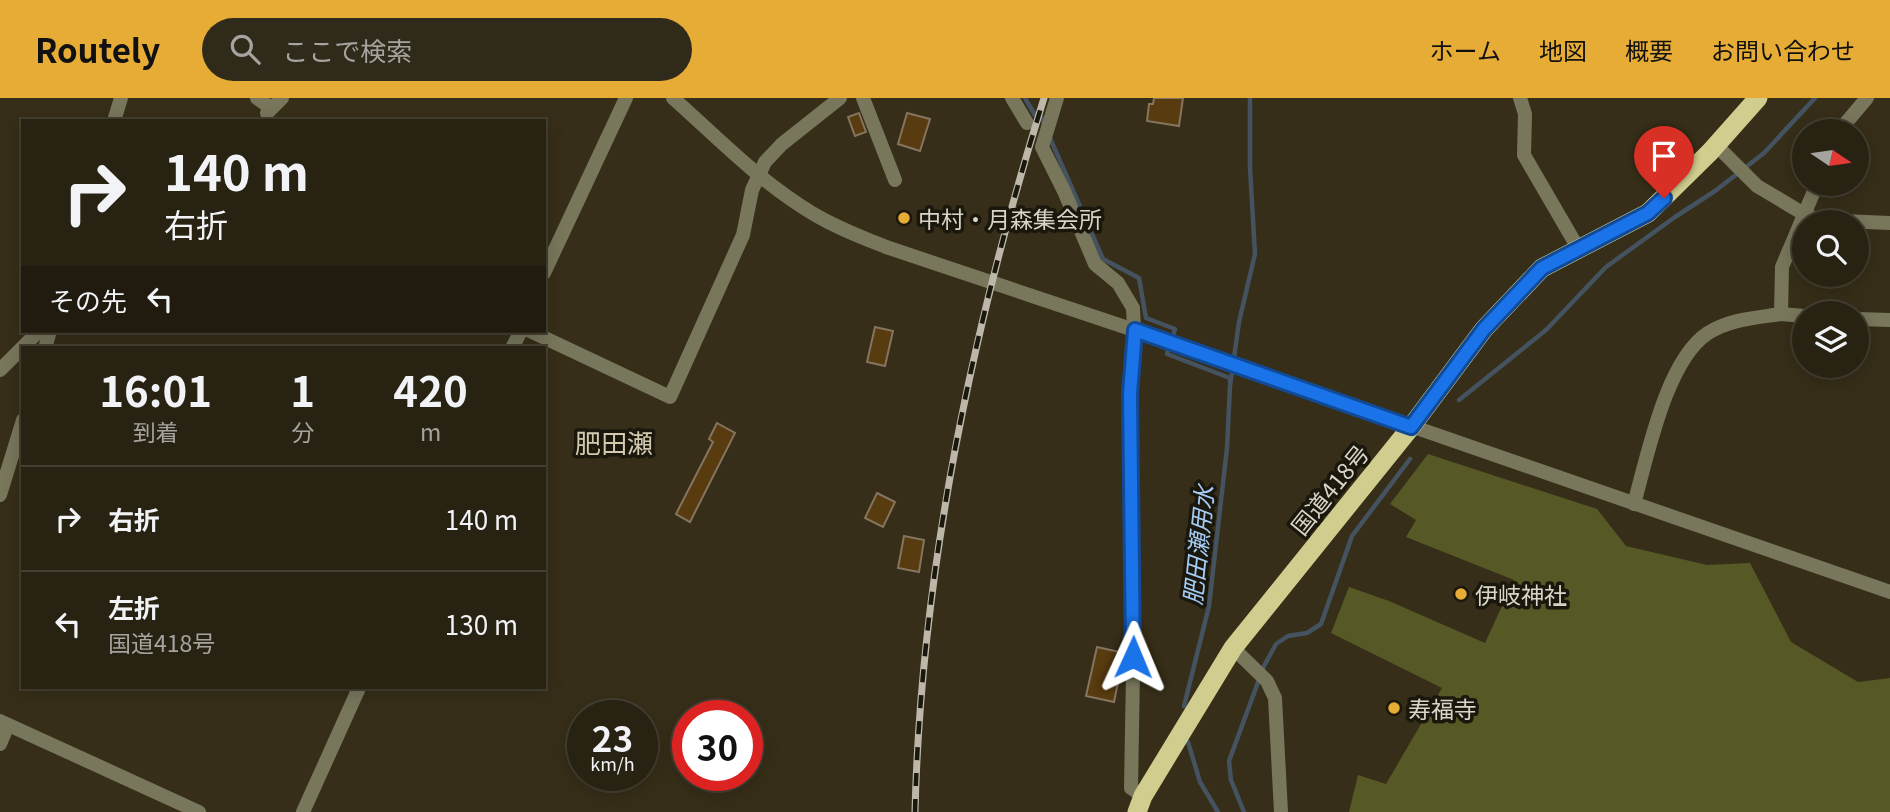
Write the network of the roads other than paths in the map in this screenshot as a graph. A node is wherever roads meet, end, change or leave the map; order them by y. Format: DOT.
graph roads {
  1 [pos="121,98"];
  2 [pos="257,98"];
  3 [pos="282,98"];
  4 [pos="626,98"];
  5 [pos="673,98"];
  6 [pos="840,98"];
  7 [pos="863,98"];
  8 [pos="1012,98"];
  9 [pos="1057,98"];
  10 [pos="1520,98"];
  11 [pos="1758,98"];
  12 [pos="1867,98"];
  13 [pos="271,108"];
  14 [pos="115,119"];
  15 [pos="260,119"];
  16 [pos="1849,119"];
  17 [pos="1027,123"];
  18 [pos="1716,145"];
  19 [pos="758,174"];
  20 [pos="895,180"];
  21 [pos="1797,210"];
  22 [pos="1869,222"];
  23 [pos="1890,223"];
  24 [pos="1792,243"];
  25 [pos="1578,248"];
  26 [pos="546,269"];
  27 [pos="1781,314"];
  28 [pos="1792,315"];
  29 [pos="1869,319"];
  30 [pos="1890,320"];
  31 [pos="1135,330"];
  32 [pos="37,333"];
  33 [pos="534,333"];
  34 [pos="24,346"];
  35 [pos="21,349"];
  36 [pos="0,370"];
  37 [pos="21,427"];
  38 [pos="1411,427"];
  39 [pos="0,495"];
  40 [pos="1634,504"];
  41 [pos="1890,592"];
  42 [pos="1233,648"];
  43 [pos="359,689"];
  44 [pos="4,723"];
  45 [pos="0,744"];
  46 [pos="1140,804"];
  47 [pos="199,812"];
  48 [pos="303,812"];
  49 [pos="1281,812"];
  1 -- 14 [label="street"];
  2 -- 13 [label="street"];
  3 -- 13 [label="street"];
  4 -- 26 [label="street"];
  5 -- 19 [label="street"];
  6 -- 19 [label="street"];
  7 -- 20 [label="street"];
  8 -- 17 [label="street"];
  9 -- 31 [label="street"];
  10 -- 25 [label="street"];
  11 -- 18 [label="highway, 国道418号"];
  12 -- 16 [label="street"];
  13 -- 15 [label="street"];
  18 -- 21 [label="street"];
  18 -- 25 [label="highway, 国道418号"];
  19 -- 31 [label="street"];
  19 -- 33 [label="street"];
  22 -- 23 [label="street"];
  24 -- 27 [label="street"];
  25 -- 38 [label="highway, 国道418号"];
  27 -- 28 [label="street"];
  27 -- 40 [label="street"];
  29 -- 30 [label="street"];
  31 -- 38 [label="street"];
  31 -- 46 [label="street"];
  32 -- 34 [label="street"];
  35 -- 36 [label="street"];
  37 -- 39 [label="street"];
  38 -- 40 [label="street"];
  38 -- 42 [label="highway, 国道418号"];
  40 -- 41 [label="street"];
  42 -- 46 [label="highway, 国道418号"];
  42 -- 49 [label="street"];
  43 -- 48 [label="street"];
  44 -- 45 [label="street"];
  44 -- 47 [label="street"];
}
